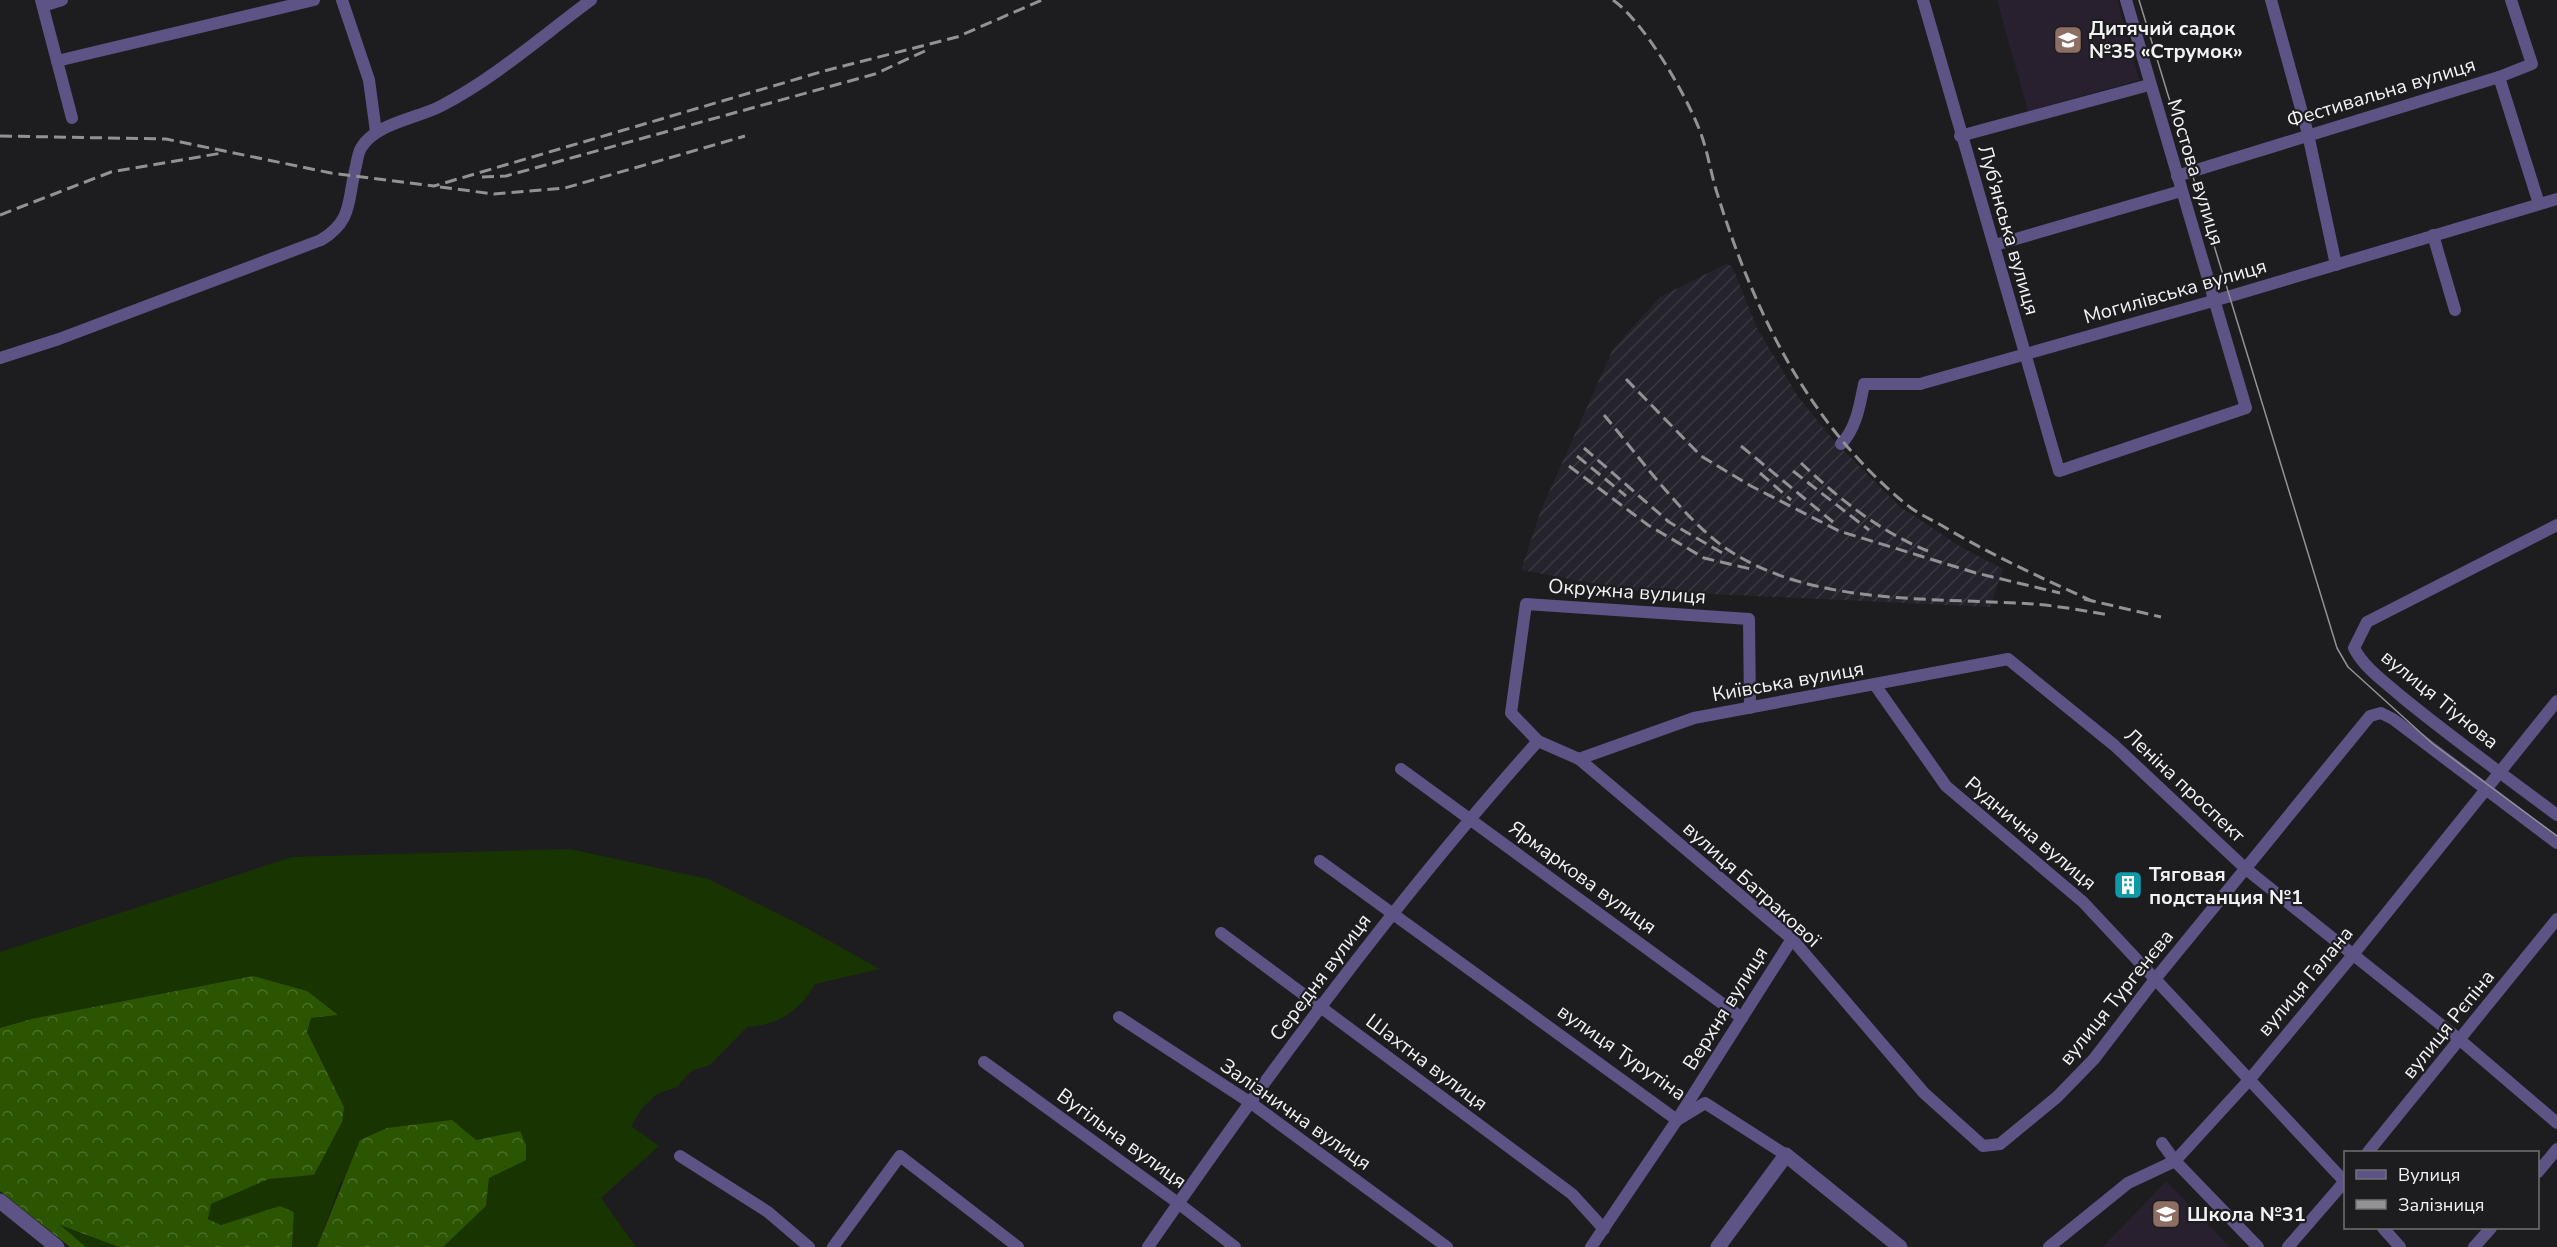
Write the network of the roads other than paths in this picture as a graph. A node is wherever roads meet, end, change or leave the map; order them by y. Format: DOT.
graph roads {
  1 [pos="62,0"];
  2 [pos="314,0"];
  3 [pos="342,0"];
  4 [pos="591,0"];
  5 [pos="1923,0"];
  6 [pos="2126,0"];
  7 [pos="2271,0"];
  8 [pos="2511,0"];
  9 [pos="42,3"];
  10 [pos="57,61"];
  11 [pos="2499,77"];
  12 [pos="2149,85"];
  13 [pos="72,118"];
  14 [pos="376,132"];
  15 [pos="2308,134"];
  16 [pos="1960,136"];
  17 [pos="2177,176"];
  18 [pos="2181,191"];
  19 [pos="2557,199"];
  20 [pos="2539,204"];
  21 [pos="2433,235"];
  22 [pos="1995,245"];
  23 [pos="2336,265"];
  24 [pos="2216,300"];
  25 [pos="2455,310"];
  26 [pos="2024,355"];
  27 [pos="0,358"];
  28 [pos="1841,444"];
  29 [pos="2059,471"];
  30 [pos="2557,525"];
  31 [pos="2008,658"];
  32 [pos="1875,686"];
  33 [pos="2557,701"];
  34 [pos="1750,708"];
  35 [pos="1538,741"];
  36 [pos="1579,759"];
  37 [pos="1401,769"];
  38 [pos="2501,772"];
  39 [pos="2485,790"];
  40 [pos="2557,815"];
  41 [pos="1470,818"];
  42 [pos="2557,843"];
  43 [pos="1320,861"];
  44 [pos="2246,869"];
  45 [pos="1393,912"];
  46 [pos="2557,919"];
  47 [pos="1221,933"];
  48 [pos="1792,939"];
  49 [pos="2352,956"];
  50 [pos="2156,978"];
  51 [pos="1320,1007"];
  52 [pos="1119,1017"];
  53 [pos="1742,1018"];
  54 [pos="2460,1040"];
  55 [pos="984,1062"];
  56 [pos="2250,1079"];
  57 [pos="1251,1103"];
  58 [pos="1677,1120"];
  59 [pos="2557,1123"];
  60 [pos="2162,1143"];
  61 [pos="2000,1144"];
  62 [pos="2557,1149"];
  63 [pos="2369,1151"];
  64 [pos="1786,1155"];
  65 [pos="680,1156"];
  66 [pos="2175,1161"];
  67 [pos="2539,1171"];
  68 [pos="2344,1180"];
  69 [pos="2344,1182"];
  70 [pos="0,1201"];
  71 [pos="1178,1203"];
  72 [pos="1604,1229"];
  73 [pos="2385,1229"];
  74 [pos="2489,1229"];
  75 [pos="57,1247"];
  76 [pos="809,1247"];
  77 [pos="832,1247"];
  78 [pos="1018,1247"];
  79 [pos="1148,1247"];
  80 [pos="1235,1247"];
  81 [pos="1447,1247"];
  82 [pos="1591,1247"];
  83 [pos="1718,1247"];
  84 [pos="1900,1247"];
  85 [pos="2049,1247"];
  86 [pos="2258,1247"];
  87 [pos="2288,1247"];
  88 [pos="2400,1247"];
  89 [pos="2474,1247"];
  1 -- 9 [label="street"];
  2 -- 10 [label="street"];
  3 -- 14 [label="street"];
  4 -- 14 [label="street"];
  5 -- 16 [label="street, Луб'янська вулиця"];
  6 -- 12 [label="street, Мостова вулиця"];
  7 -- 15 [label="street"];
  8 -- 11 [label="street, Фестивальна вулиця"];
  9 -- 10 [label="street"];
  10 -- 13 [label="street"];
  11 -- 15 [label="street, Фестивальна вулиця"];
  11 -- 20 [label="street"];
  12 -- 16 [label="street"];
  12 -- 17 [label="street, Мостова вулиця"];
  14 -- 27 [label="street"];
  15 -- 17 [label="street, Фестивальна вулиця"];
  15 -- 23 [label="street"];
  16 -- 22 [label="street, Луб'янська вулиця"];
  17 -- 18 [label="street, Мостова вулиця"];
  18 -- 22 [label="street"];
  18 -- 24 [label="street, Мостова вулиця"];
  19 -- 20 [label="street, Могилівська вулиця"];
  20 -- 21 [label="street, Могилівська вулиця"];
  21 -- 23 [label="street, Могилівська вулиця"];
  21 -- 25 [label="street"];
  22 -- 26 [label="street, Луб'янська вулиця"];
  23 -- 24 [label="street, Могилівська вулиця"];
  24 -- 26 [label="street, Могилівська вулиця"];
  24 -- 29 [label="street, Мостова вулиця"];
  26 -- 28 [label="street, Могилівська вулиця"];
  26 -- 29 [label="street, Луб'янська вулиця"];
  30 -- 38 [label="street, вулиця Тіунова"];
  31 -- 32 [label="street, Київська вулиця"];
  31 -- 44 [label="street, Леніна проспект"];
  32 -- 34 [label="street, Київська вулиця"];
  32 -- 50 [label="street, Руднична вулиця"];
  33 -- 38 [label="street, вулиця Галана"];
  34 -- 35 [label="street, Окружна вулиця"];
  34 -- 36 [label="street, Київська вулиця"];
  35 -- 36 [label="street, вулиця Батракової"];
  35 -- 41 [label="street, Середня вулиця"];
  36 -- 48 [label="street, вулиця Батракової"];
  37 -- 41 [label="street, Ярмаркова вулиця"];
  38 -- 39 [label="street, вулиця Галана"];
  38 -- 40 [label="street, вулиця Тіунова"];
  39 -- 42 [label="street"];
  39 -- 44 [label="street, вулиця Тургенєва"];
  39 -- 49 [label="street, вулиця Галана"];
  41 -- 45 [label="street, Середня вулиця"];
  41 -- 53 [label="street, Ярмаркова вулиця"];
  43 -- 45 [label="street, вулиця Турутіна"];
  44 -- 49 [label="street, Леніна проспект"];
  44 -- 50 [label="street, вулиця Тургенєва"];
  45 -- 51 [label="street, Середня вулиця"];
  45 -- 58 [label="street, вулиця Турутіна"];
  46 -- 54 [label="street, вулиця Рєпіна"];
  47 -- 51 [label="street, Шахтна вулиця"];
  48 -- 53 [label="street, Верхня вулиця"];
  48 -- 61 [label="street, вулиця Батракової"];
  49 -- 54 [label="street, Леніна проспект"];
  49 -- 56 [label="street, вулиця Галана"];
  50 -- 56 [label="street, Руднична вулиця"];
  50 -- 61 [label="street, вулиця Тургенєва"];
  51 -- 57 [label="street, Середня вулиця"];
  51 -- 72 [label="street, Шахтна вулиця"];
  52 -- 57 [label="street, Залізнична вулиця"];
  53 -- 58 [label="street, Верхня вулиця"];
  54 -- 59 [label="street, Леніна проспект"];
  54 -- 63 [label="street, вулиця Рєпіна"];
  55 -- 71 [label="street, Вугільна вулиця"];
  56 -- 66 [label="street, вулиця Галана"];
  56 -- 68 [label="street, Руднична вулиця"];
  57 -- 71 [label="street, Середня вулиця"];
  57 -- 81 [label="street, Залізнична вулиця"];
  58 -- 64 [label="street, вулиця Турутіна"];
  58 -- 72 [label="street, Верхня вулиця"];
  60 -- 66 [label="street"];
  62 -- 67 [label="street"];
  64 -- 83 [label="street"];
  64 -- 84 [label="street, вулиця Турутіна"];
  65 -- 76 [label="street"];
  66 -- 85 [label="street, вулиця Галана"];
  66 -- 86 [label="street"];
  69 -- 87 [label="street"];
  70 -- 75 [label="street"];
  71 -- 79 [label="street, Середня вулиця"];
  71 -- 80 [label="street, Вугільна вулиця"];
  72 -- 82 [label="street, Верхня вулиця"];
  73 -- 88 [label="street"];
  74 -- 89 [label="street"];
  77 -- 78 [label="street"];
}
